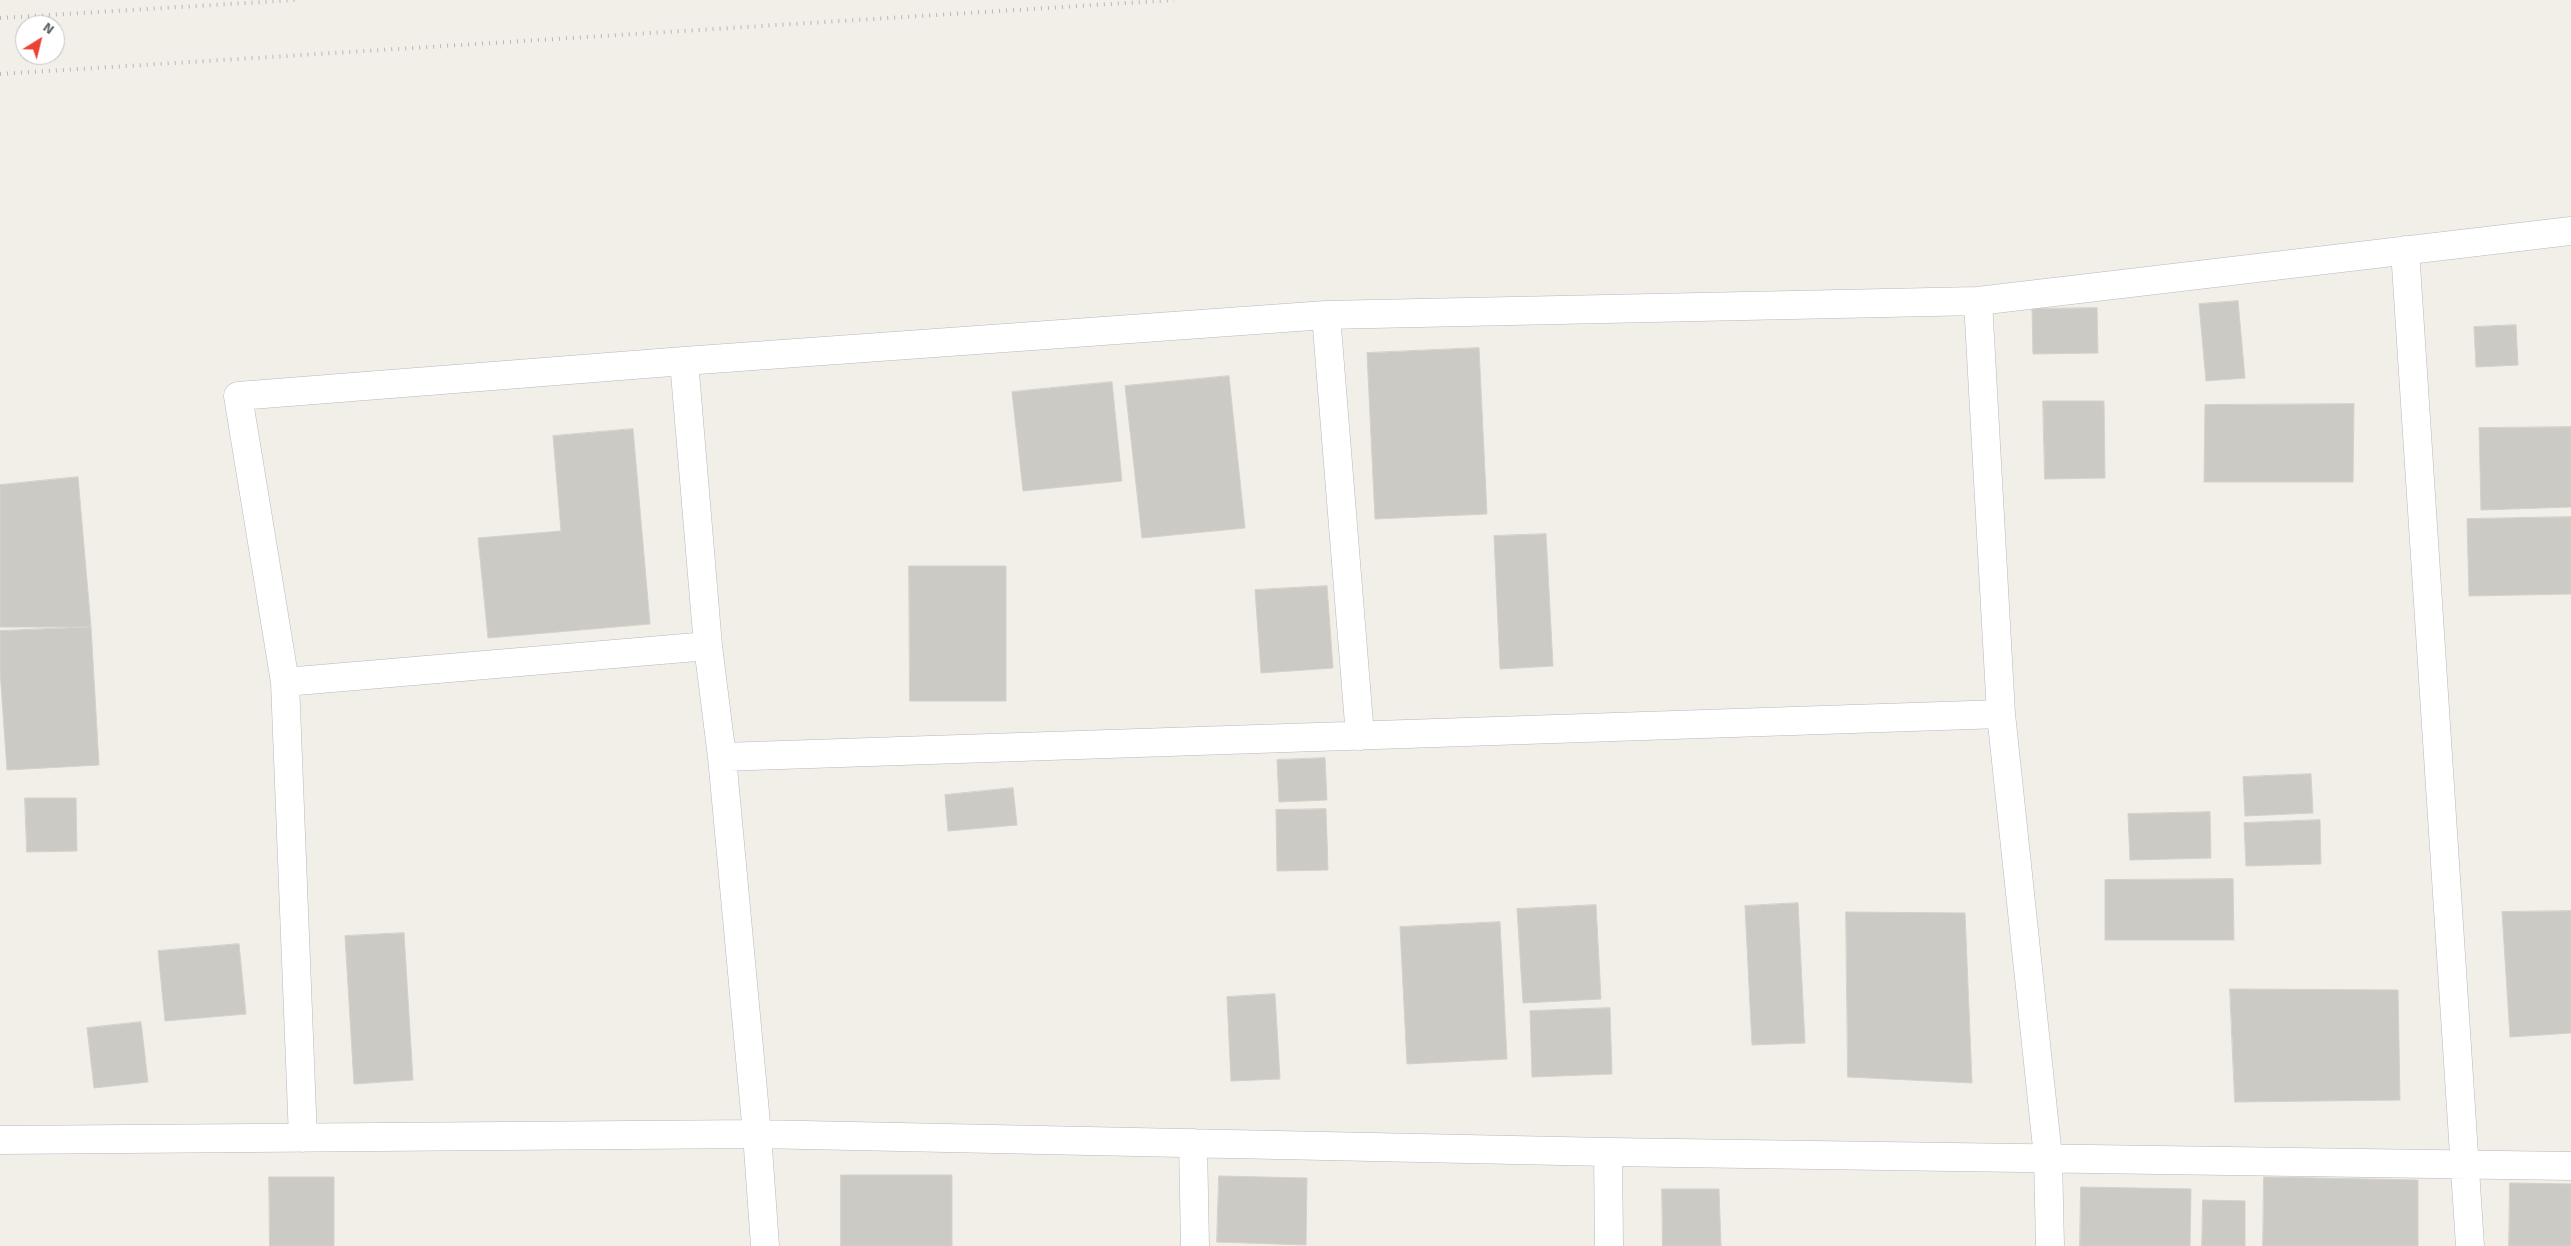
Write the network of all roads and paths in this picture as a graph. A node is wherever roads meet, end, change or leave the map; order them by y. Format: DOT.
graph roads {
  1 [pos="2571,231"];
  2 [pos="2405,250"];
  3 [pos="1978,301"];
  4 [pos="1326,315"];
  5 [pos="684,362"];
  6 [pos="708,646"];
  7 [pos="286,682"];
  8 [pos="2000,714"];
  9 [pos="1360,736"];
  10 [pos="722,757"];
  11 [pos="757,1134"];
  12 [pos="303,1138"];
  13 [pos="0,1140"];
  14 [pos="1193,1143"];
  15 [pos="1608,1152"];
  16 [pos="2048,1157"];
  17 [pos="2465,1165"];
  18 [pos="2571,1166"];
  19 [pos="765,1246"];
  20 [pos="1194,1246"];
  21 [pos="1610,1246"];
  22 [pos="2050,1246"];
  23 [pos="2470,1246"];
  1 -- 2 [label="street"];
  2 -- 3 [label="street"];
  2 -- 17 [label="street"];
  3 -- 4 [label="street"];
  3 -- 8 [label="street"];
  4 -- 5 [label="street"];
  4 -- 9 [label="street"];
  5 -- 6 [label="street"];
  5 -- 7 [label="street"];
  6 -- 7 [label="street"];
  6 -- 10 [label="street"];
  7 -- 12 [label="street"];
  8 -- 9 [label="street"];
  8 -- 16 [label="street"];
  9 -- 10 [label="street"];
  10 -- 11 [label="street"];
  11 -- 12 [label="street"];
  11 -- 14 [label="street"];
  11 -- 19 [label="street"];
  12 -- 13 [label="street"];
  14 -- 15 [label="street"];
  14 -- 20 [label="street"];
  15 -- 16 [label="street"];
  15 -- 21 [label="street"];
  16 -- 17 [label="street"];
  16 -- 22 [label="street"];
  17 -- 18 [label="street"];
  17 -- 23 [label="street"];
}
